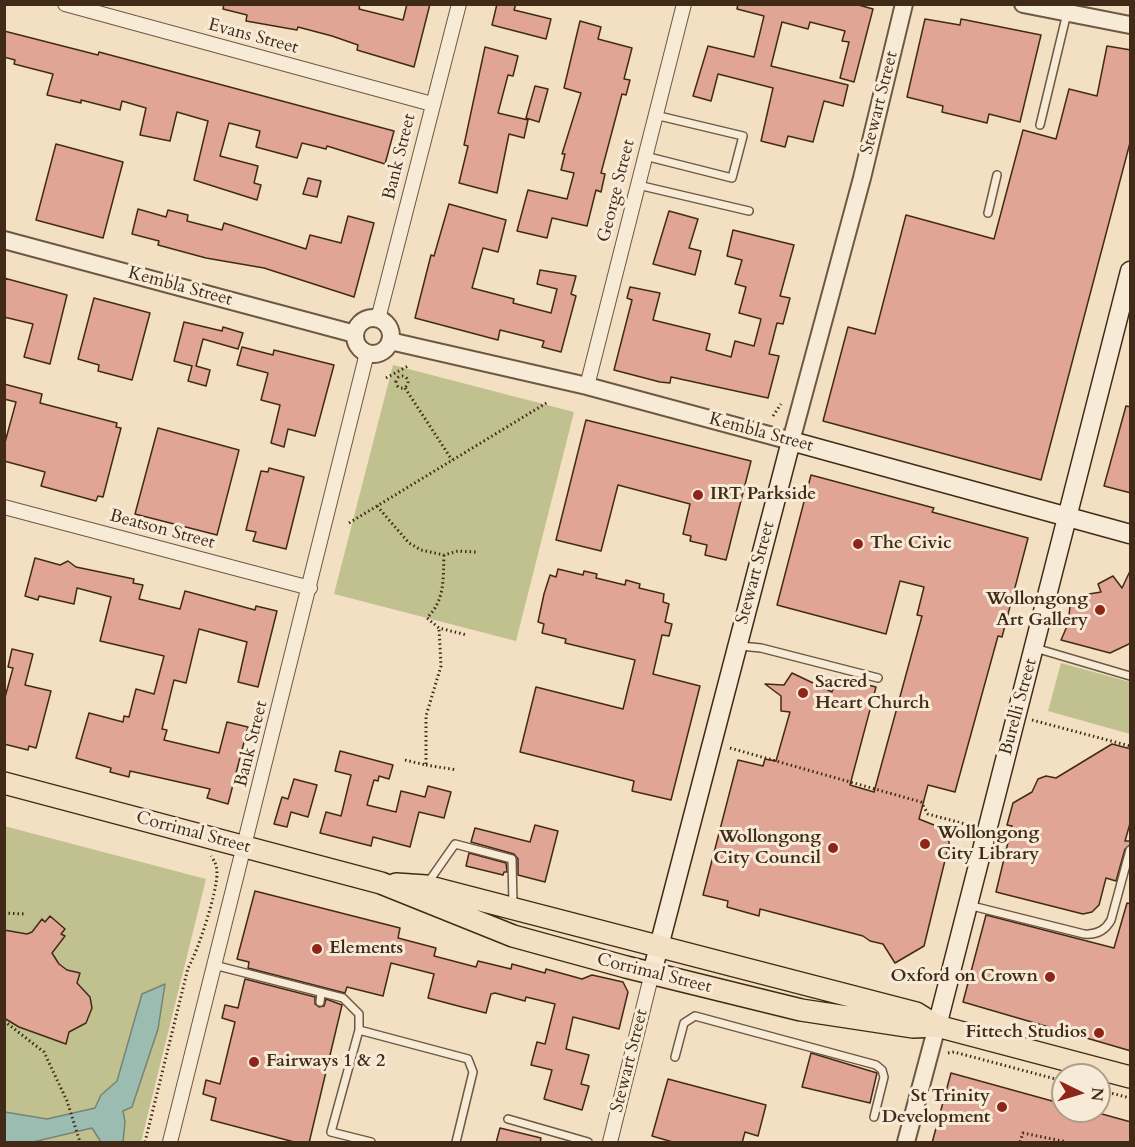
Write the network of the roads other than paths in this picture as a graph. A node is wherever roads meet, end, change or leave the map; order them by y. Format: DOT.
graph roads {
  1 [pos="65,4"];
  2 [pos="459,4"];
  3 [pos="684,4"];
  4 [pos="904,4"];
  5 [pos="1023,4"];
  6 [pos="1067,13"];
  7 [pos="1131,25"];
  8 [pos="432,104"];
  9 [pos="655,114"];
  10 [pos="1040,125"];
  11 [pos="645,156"];
  12 [pos="997,175"];
  13 [pos="638,185"];
  14 [pos="749,211"];
  15 [pos="988,213"];
  16 [pos="4,240"];
  17 [pos="1131,271"];
  18 [pos="378,319"];
  19 [pos="355,334"];
  20 [pos="390,341"];
  21 [pos="367,353"];
  22 [pos="587,386"];
  23 [pos="791,441"];
  24 [pos="4,507"];
  25 [pos="1066,517"];
  26 [pos="1131,534"];
  27 [pos="310,588"];
  28 [pos="737,646"];
  29 [pos="1034,648"];
  30 [pos="1131,676"];
  31 [pos="878,678"];
  32 [pos="4,783"];
  33 [pos="244,846"];
  34 [pos="1131,850"];
  35 [pos="381,882"];
  36 [pos="426,886"];
  37 [pos="968,904"];
  38 [pos="513,909"];
  39 [pos="659,945"];
  40 [pos="213,964"];
  41 [pos="652,973"];
  42 [pos="321,993"];
  43 [pos="320,1002"];
  44 [pos="937,1026"];
  45 [pos="359,1030"];
  46 [pos="675,1057"];
  47 [pos="1131,1077"];
  48 [pos="874,1117"];
  49 [pos="508,1119"];
  50 [pos="170,1143"];
  51 [pos="371,1143"];
  52 [pos="456,1143"];
  53 [pos="588,1143"];
  54 [pos="610,1143"];
  55 [pos="906,1143"];
  1 -- 8 [label="street, Evans Street"];
  2 -- 8 [label="street, Bank Street"];
  3 -- 9 [label="street, George Street"];
  4 -- 23 [label="street, Stewart Street"];
  5 -- 6 [label="street"];
  6 -- 7 [label="street"];
  6 -- 10 [label="lane"];
  8 -- 18 [label="street, Bank Street"];
  9 -- 11 [label="street, George Street"];
  9 -- 11 [label="lane"];
  11 -- 13 [label="street, George Street"];
  12 -- 15 [label="lane"];
  13 -- 14 [label="lane"];
  13 -- 22 [label="street, George Street"];
  16 -- 19 [label="street, Kembla Street"];
  17 -- 25 [label="main road, Burelli Street"];
  18 -- 19 [label="street"];
  18 -- 20 [label="street"];
  19 -- 21 [label="street"];
  20 -- 21 [label="street"];
  20 -- 22 [label="street, Kembla Street"];
  21 -- 27 [label="street, Bank Street"];
  22 -- 23 [label="street, Kembla Street"];
  23 -- 25 [label="main road, Kembla Street"];
  23 -- 28 [label="main road, Stewart Street"];
  24 -- 27 [label="street, Beatson Street"];
  25 -- 26 [label="main road, Kembla Street"];
  25 -- 29 [label="main road, Burelli Street"];
  27 -- 33 [label="street, Bank Street"];
  28 -- 31 [label="lane"];
  28 -- 39 [label="main road, Stewart Street"];
  29 -- 30 [label="lane"];
  29 -- 37 [label="main road, Burelli Street"];
  32 -- 33 [label="main road, Corrimal Street"];
  33 -- 35 [label="main road, Corrimal Street"];
  33 -- 40 [label="street, Bank Street"];
  34 -- 37 [label="lane"];
  35 -- 36 [label="main road, Corrimal Street"];
  35 -- 41 [label="main road, Corrimal Street"];
  36 -- 38 [label="main road, Corrimal Street"];
  36 -- 38 [label="lane"];
  37 -- 44 [label="main road, Burelli Street"];
  38 -- 39 [label="main road, Corrimal Street"];
  39 -- 41 [label="main road, Stewart Street"];
  39 -- 44 [label="main road, Corrimal Street"];
  40 -- 42 [label="lane"];
  40 -- 50 [label="street, Bank Street"];
  41 -- 44 [label="main road, Corrimal Street"];
  41 -- 54 [label="street, Stewart Street"];
  42 -- 43 [label="lane"];
  42 -- 45 [label="lane"];
  44 -- 47 [label="main road, Corrimal Street"];
  44 -- 55 [label="street, Burelli Street"];
  45 -- 51 [label="lane"];
  45 -- 52 [label="lane"];
  46 -- 48 [label="lane"];
  49 -- 53 [label="lane"];
}
